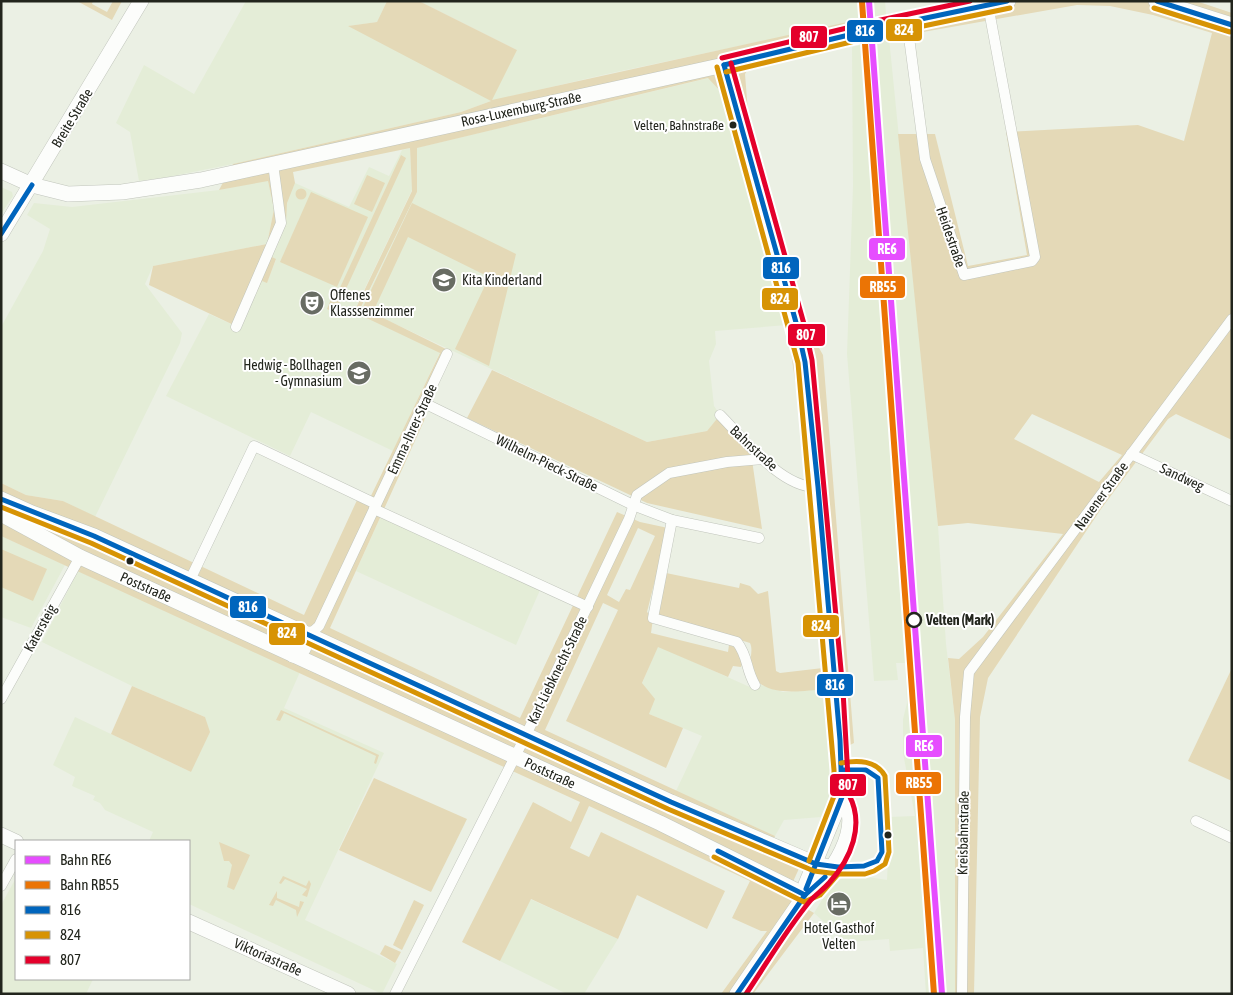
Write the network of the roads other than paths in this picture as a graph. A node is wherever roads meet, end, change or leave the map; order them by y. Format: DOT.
graph roads {
  1 [pos="141,1"];
  2 [pos="1156,1"];
  3 [pos="998,3"];
  4 [pos="906,22"];
  5 [pos="1232,25"];
  6 [pos="724,65"];
  7 [pos="273,164"];
  8 [pos="1,171"];
  9 [pos="32,184"];
  10 [pos="1,234"];
  11 [pos="1232,319"];
  12 [pos="236,327"];
  13 [pos="447,354"];
  14 [pos="424,403"];
  15 [pos="720,415"];
  16 [pos="1131,454"];
  17 [pos="763,459"];
  18 [pos="818,487"];
  19 [pos="1,499"];
  20 [pos="1232,501"];
  21 [pos="632,505"];
  22 [pos="375,506"];
  23 [pos="1,514"];
  24 [pos="672,520"];
  25 [pos="91,534"];
  26 [pos="759,538"];
  27 [pos="80,557"];
  28 [pos="190,580"];
  29 [pos="588,607"];
  30 [pos="306,633"];
  31 [pos="294,654"];
  32 [pos="969,672"];
  33 [pos="755,685"];
  34 [pos="1,699"];
  35 [pos="527,734"];
  36 [pos="515,756"];
  37 [pos="842,797"];
  38 [pos="1196,821"];
  39 [pos="1,835"];
  40 [pos="1232,838"];
  41 [pos="15,842"];
  42 [pos="15,861"];
  43 [pos="816,864"];
  44 [pos="833,868"];
  45 [pos="1,886"];
  46 [pos="806,895"];
  47 [pos="190,922"];
  48 [pos="348,994"];
  49 [pos="396,994"];
  50 [pos="737,994"];
  51 [pos="962,994"];
  1 -- 9 [label="street, Breite Straße"];
  2 -- 5 [label="street"];
  3 -- 4 [label="street, Rosa-Luxemburg-Straße"];
  3 -- 4 [label="street, Heidestraße"];
  4 -- 6 [label="street, Rosa-Luxemburg-Straße"];
  6 -- 7 [label="street, Rosa-Luxemburg-Straße"];
  6 -- 18 [label="street"];
  7 -- 9 [label="street, Rosa-Luxemburg-Straße"];
  7 -- 12 [label="street"];
  8 -- 9 [label="street, Rosa-Luxemburg-Straße"];
  9 -- 10 [label="street, Breite Straße"];
  11 -- 16 [label="street, Nauener Straße"];
  13 -- 14 [label="street, Emma-Ihrer-Straße"];
  14 -- 21 [label="street, Wilhelm-Pieck-Straße"];
  14 -- 22 [label="street, Emma-Ihrer-Straße"];
  15 -- 17 [label="street, Bahnstraße"];
  16 -- 20 [label="street, Sandweg"];
  16 -- 32 [label="street, Nauener Straße"];
  17 -- 18 [label="street, Bahnstraße"];
  17 -- 21 [label="street"];
  18 -- 37 [label="street"];
  19 -- 25 [label="street, Poststraße"];
  21 -- 24 [label="street, Wilhelm-Pieck-Straße"];
  21 -- 29 [label="street, Karl-Liebknecht-Straße"];
  22 -- 28 [label="street, Poststraße"];
  22 -- 29 [label="street"];
  22 -- 30 [label="street, Emma-Ihrer-Straße"];
  23 -- 27 [label="street, Poststraße"];
  24 -- 26 [label="street, Wilhelm-Pieck-Straße"];
  24 -- 33 [label="street"];
  25 -- 27 [label="street"];
  25 -- 28 [label="street, Poststraße"];
  27 -- 31 [label="street, Poststraße"];
  27 -- 34 [label="street, Katersteig"];
  28 -- 30 [label="street, Poststraße"];
  29 -- 35 [label="street, Karl-Liebknecht-Straße"];
  30 -- 31 [label="street"];
  30 -- 35 [label="street, Poststraße"];
  31 -- 36 [label="street, Poststraße"];
  32 -- 51 [label="street, Kreisbahnstraße"];
  35 -- 36 [label="street, Karl-Liebknecht-Straße"];
  35 -- 43 [label="street, Poststraße"];
  36 -- 46 [label="street, Poststraße"];
  36 -- 49 [label="street, Karl-Liebknecht-Straße"];
  37 -- 43 [label="street"];
  37 -- 44 [label="street"];
  38 -- 40 [label="street"];
  39 -- 41 [label="street"];
  42 -- 45 [label="street"];
  43 -- 44 [label="street"];
  43 -- 46 [label="street"];
  44 -- 46 [label="street"];
  46 -- 50 [label="street"];
  47 -- 48 [label="street, Viktoriastraße"];
}
